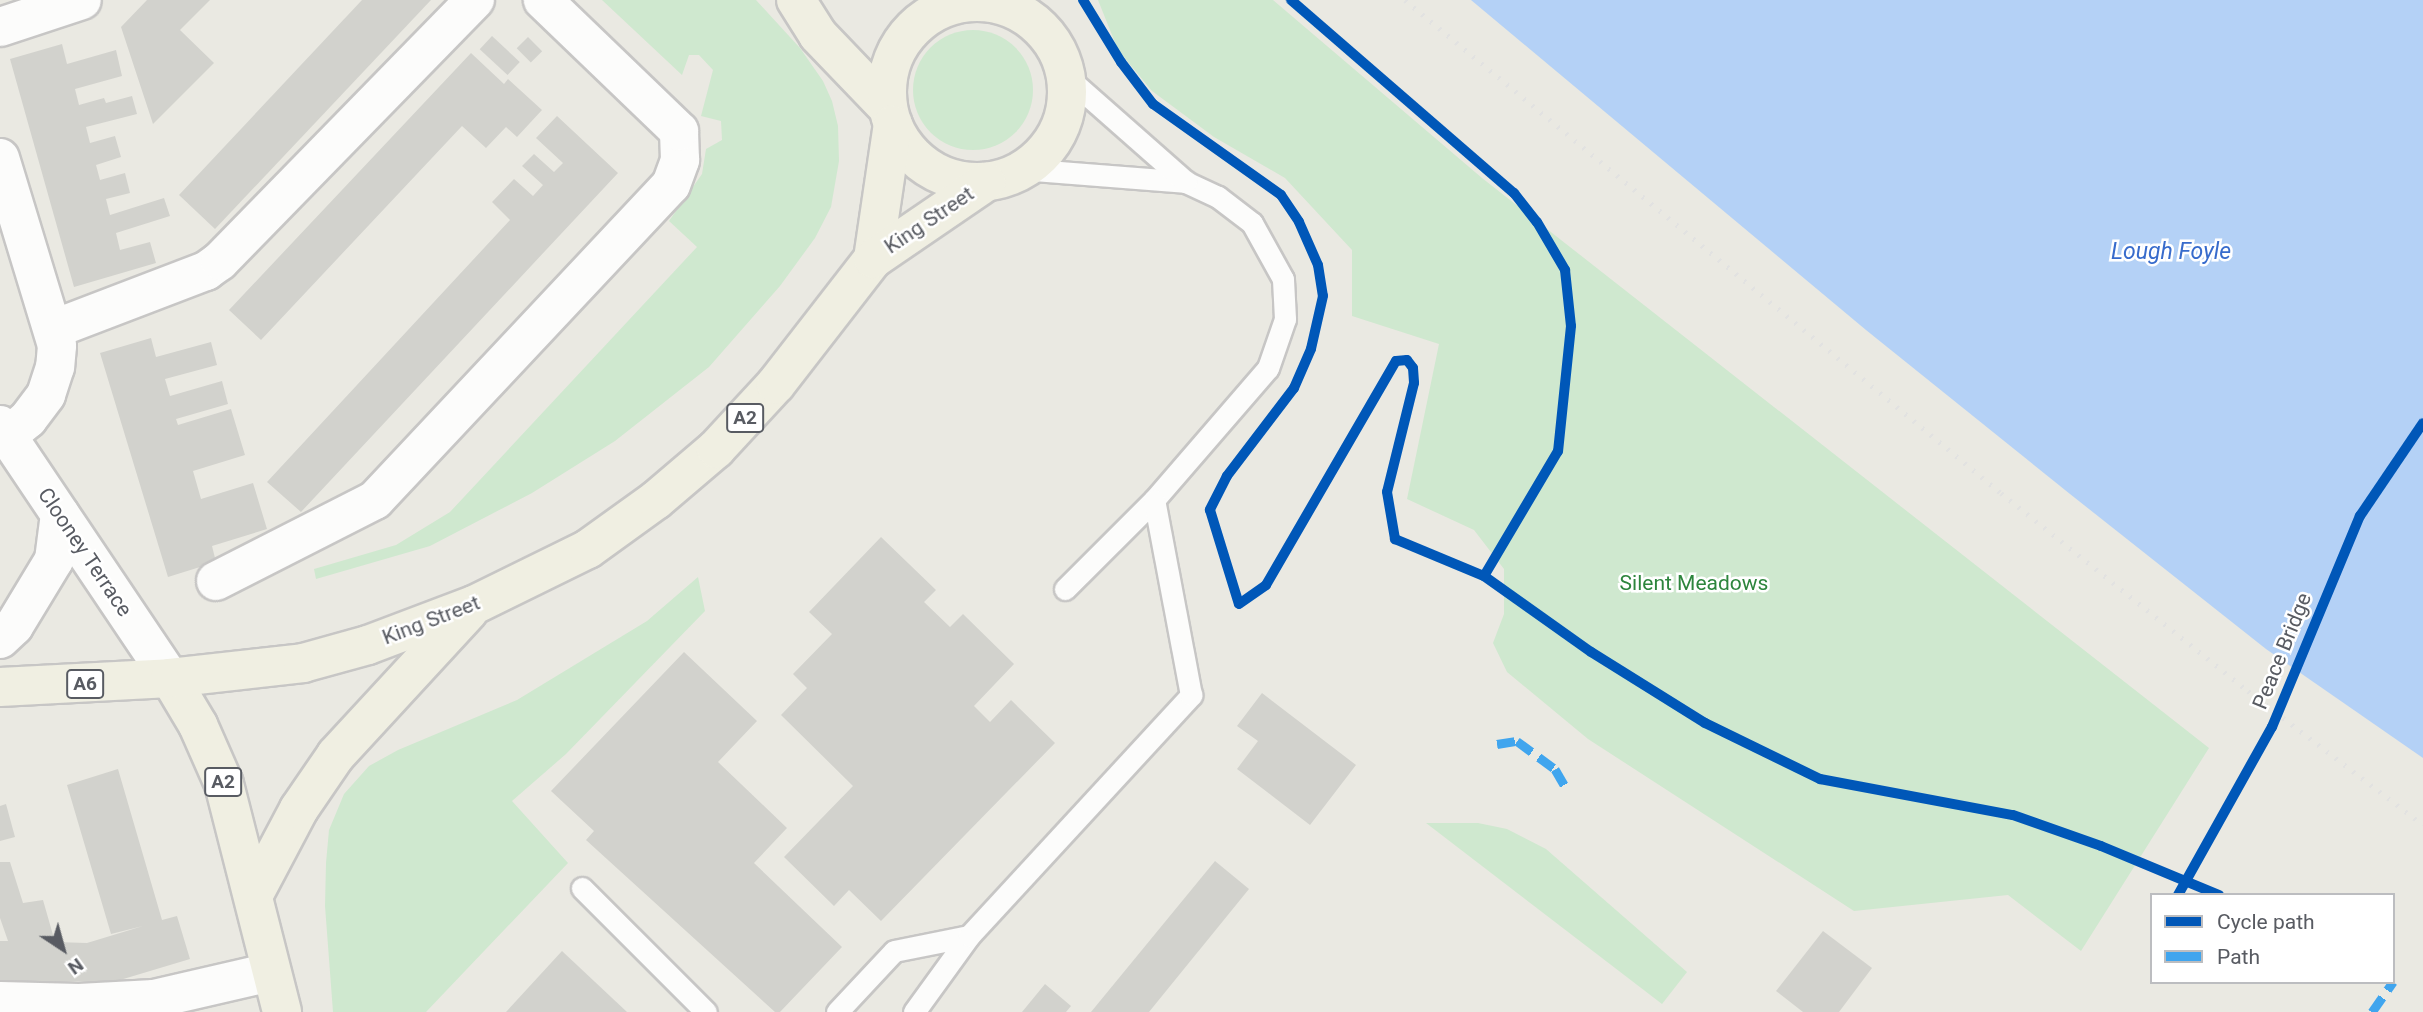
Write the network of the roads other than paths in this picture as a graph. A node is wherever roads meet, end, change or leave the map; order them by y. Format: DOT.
graph roads {
  1 [pos="82,0"];
  2 [pos="475,0"];
  3 [pos="543,0"];
  4 [pos="796,0"];
  5 [pos="962,1"];
  6 [pos="0,27"];
  7 [pos="1067,77"];
  8 [pos="891,116"];
  9 [pos="0,158"];
  10 [pos="1022,170"];
  11 [pos="986,182"];
  12 [pos="1186,182"];
  13 [pos="873,258"];
  14 [pos="54,329"];
  15 [pos="4,430"];
  16 [pos="1154,500"];
  17 [pos="60,514"];
  18 [pos="216,581"];
  19 [pos="1065,589"];
  20 [pos="474,605"];
  21 [pos="0,639"];
  22 [pos="170,678"];
  23 [pos="0,687"];
  24 [pos="582,888"];
  25 [pos="254,894"];
  26 [pos="970,936"];
  27 [pos="271,972"];
  28 [pos="0,1001"];
  29 [pos="282,1012"];
  30 [pos="706,1012"];
  31 [pos="837,1012"];
  32 [pos="914,1012"];
  1 -- 6 [label="street"];
  2 -- 14 [label="street"];
  3 -- 18 [label="street"];
  4 -- 8 [label="highway, A2"];
  5 -- 7 [label="highway, A2"];
  5 -- 8 [label="highway, A2"];
  7 -- 10 [label="highway, A2"];
  7 -- 12 [label="lane"];
  8 -- 11 [label="highway, A2"];
  8 -- 13 [label="highway, King Street / A2"];
  9 -- 14 [label="street"];
  10 -- 11 [label="highway, A2"];
  10 -- 12 [label="lane"];
  11 -- 13 [label="highway, King Street / A2"];
  12 -- 16 [label="lane"];
  13 -- 20 [label="highway, King Street / A2"];
  14 -- 15 [label="street"];
  15 -- 17 [label="street, Clooney Terrace"];
  16 -- 19 [label="lane"];
  16 -- 26 [label="lane"];
  17 -- 21 [label="street"];
  17 -- 22 [label="street, Clooney Terrace"];
  20 -- 22 [label="highway, King Street / A2"];
  20 -- 25 [label="highway"];
  22 -- 23 [label="highway, A6"];
  22 -- 25 [label="highway, A2"];
  24 -- 30 [label="lane"];
  25 -- 27 [label="highway, A2"];
  26 -- 31 [label="lane"];
  26 -- 32 [label="lane"];
  27 -- 28 [label="street"];
  27 -- 29 [label="highway, A2"];
}
